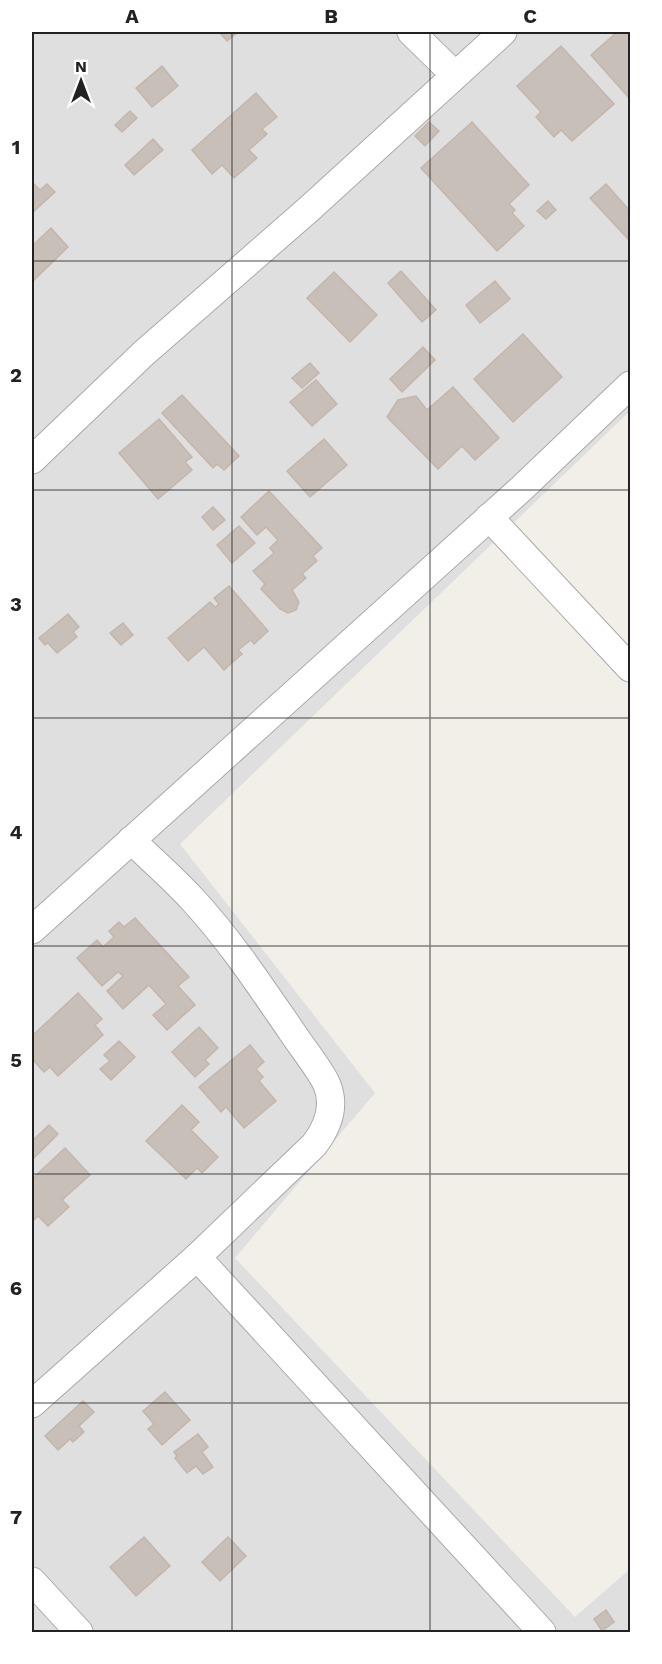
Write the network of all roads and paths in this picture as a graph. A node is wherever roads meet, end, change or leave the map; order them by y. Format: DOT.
graph roads {
  1 [pos="411,32"];
  2 [pos="503,32"];
  3 [pos="455,75"];
  4 [pos="630,385"];
  5 [pos="32,460"];
  6 [pos="489,518"];
  7 [pos="630,668"];
  8 [pos="130,840"];
  9 [pos="32,930"];
  10 [pos="197,1257"];
  11 [pos="32,1404"];
  12 [pos="32,1581"];
  13 [pos="79,1632"];
  14 [pos="542,1632"];
  1 -- 3 [label="street"];
  2 -- 3 [label="street"];
  3 -- 5 [label="street"];
  4 -- 6 [label="street"];
  6 -- 7 [label="street"];
  6 -- 8 [label="street"];
  8 -- 9 [label="street"];
  8 -- 10 [label="street"];
  10 -- 11 [label="street"];
  10 -- 14 [label="street"];
  12 -- 13 [label="street"];
}
